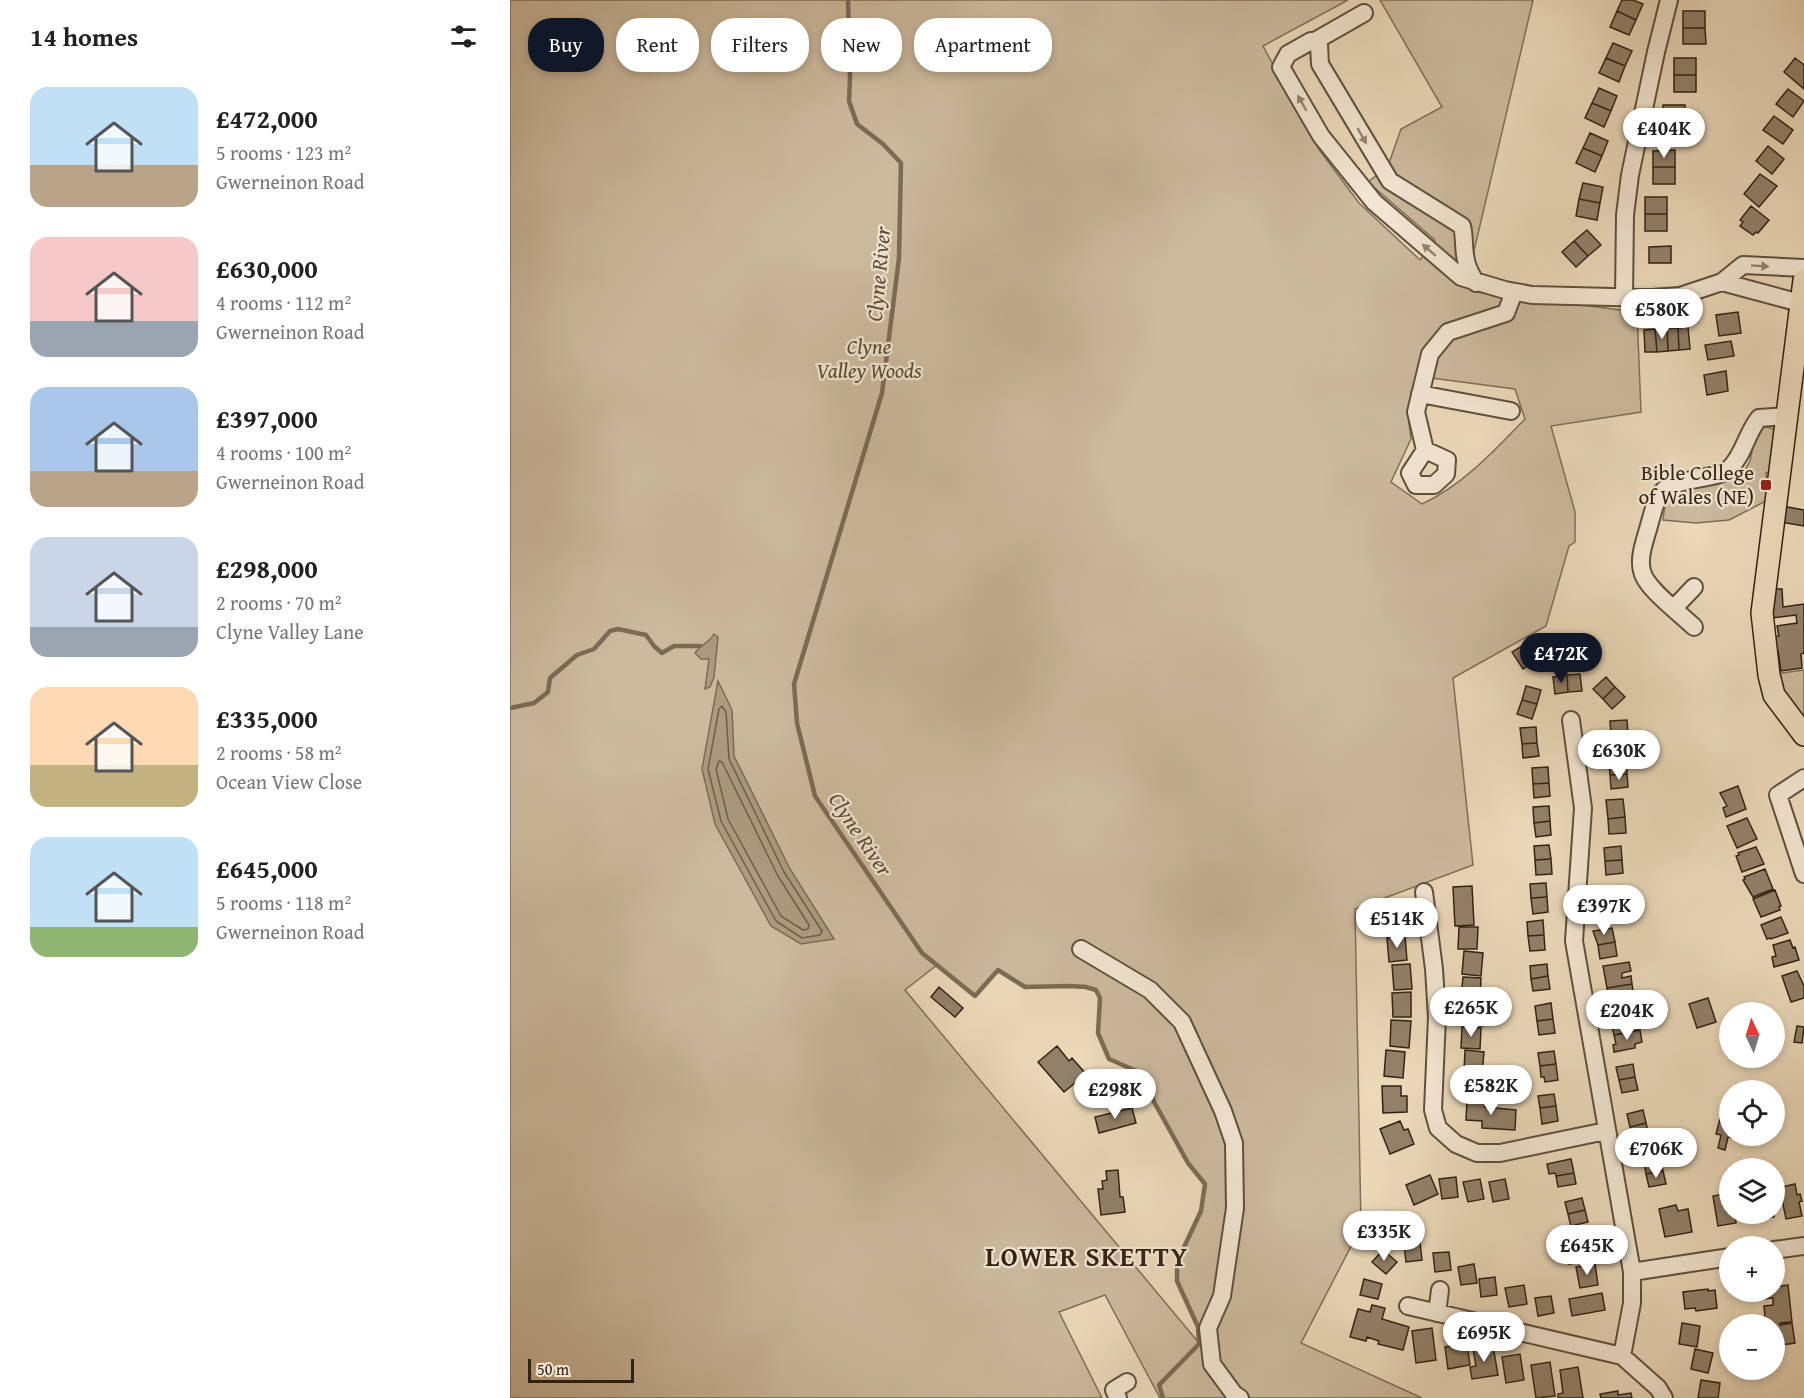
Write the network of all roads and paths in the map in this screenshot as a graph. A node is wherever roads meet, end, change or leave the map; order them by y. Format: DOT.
graph roads {
  1 [pos="1669,0"];
  2 [pos="1364,13"];
  3 [pos="1316,41"];
  4 [pos="1804,268"];
  5 [pos="1804,280"];
  6 [pos="1722,282"];
  7 [pos="1476,283"];
  8 [pos="1514,292"];
  9 [pos="1624,297"];
  10 [pos="1800,303"];
  11 [pos="1419,393"];
  12 [pos="1511,411"];
  13 [pos="1788,416"];
  14 [pos="1425,450"];
  15 [pos="1694,587"];
  16 [pos="1674,608"];
  17 [pos="1694,627"];
  18 [pos="1571,720"];
  19 [pos="1804,735"];
  20 [pos="1804,778"];
  21 [pos="1804,874"];
  22 [pos="1424,892"];
  23 [pos="1081,949"];
  24 [pos="1606,1131"];
  25 [pos="1804,1246"];
  26 [pos="1785,1249"];
  27 [pos="1719,1259"];
  28 [pos="1632,1272"];
  29 [pos="1440,1290"];
  30 [pos="1408,1306"];
  31 [pos="1437,1313"];
  32 [pos="1622,1356"];
  33 [pos="1127,1382"];
  34 [pos="1118,1398"];
  35 [pos="1240,1398"];
  36 [pos="1664,1398"];
  1 -- 9 [label="street"];
  2 -- 3 [label="street"];
  3 -- 7 [label="street, one-way"];
  7 -- 3 [label="street, one-way"];
  6 -- 4 [label="street, one-way"];
  5 -- 10 [label="main road"];
  6 -- 9 [label="street"];
  6 -- 10 [label="street"];
  7 -- 8 [label="street"];
  8 -- 9 [label="street"];
  8 -- 11 [label="street"];
  10 -- 13 [label="main road"];
  11 -- 12 [label="street"];
  11 -- 14 [label="street"];
  13 -- 16 [label="street"];
  13 -- 19 [label="main road"];
  15 -- 16 [label="street"];
  16 -- 17 [label="street"];
  18 -- 24 [label="street"];
  20 -- 21 [label="street"];
  22 -- 24 [label="street"];
  23 -- 35 [label="street"];
  24 -- 28 [label="street"];
  25 -- 26 [label="street"];
  27 -- 28 [label="street"];
  28 -- 32 [label="street"];
  29 -- 31 [label="street"];
  30 -- 31 [label="street"];
  31 -- 32 [label="street"];
  32 -- 36 [label="street"];
  33 -- 34 [label="street"];
}
